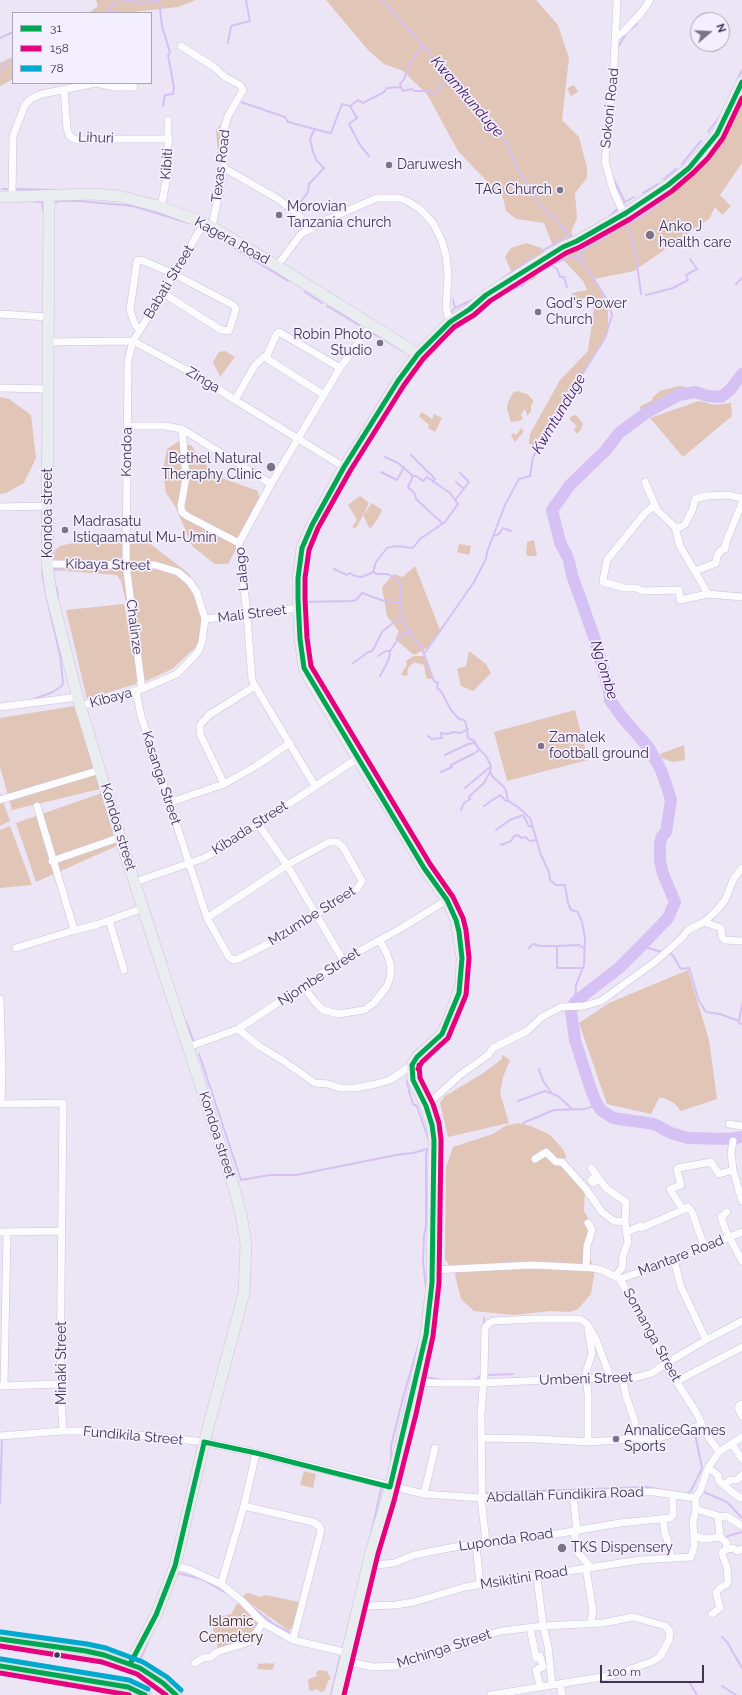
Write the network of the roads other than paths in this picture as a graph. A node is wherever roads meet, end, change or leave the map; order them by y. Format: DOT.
graph roads {
  1 [pos="617,0"];
  2 [pos="650,0"];
  3 [pos="616,37"];
  4 [pos="181,46"];
  5 [pos="742,82"];
  6 [pos="91,84"];
  7 [pos="102,84"];
  8 [pos="134,87"];
  9 [pos="64,90"];
  10 [pos="168,120"];
  11 [pos="169,139"];
  12 [pos="224,168"];
  13 [pos="50,195"];
  14 [pos="0,196"];
  15 [pos="12,196"];
  16 [pos="161,207"];
  17 [pos="624,214"];
  18 [pos="208,225"];
  19 [pos="312,229"];
  20 [pos="278,266"];
  21 [pos="174,274"];
  22 [pos="163,293"];
  23 [pos="0,314"];
  24 [pos="48,317"];
  25 [pos="450,322"];
  26 [pos="372,324"];
  27 [pos="140,330"];
  28 [pos="133,341"];
  29 [pos="48,342"];
  30 [pos="418,354"];
  31 [pos="266,356"];
  32 [pos="340,368"];
  33 [pos="0,388"];
  34 [pos="48,389"];
  35 [pos="324,395"];
  36 [pos="235,400"];
  37 [pos="128,426"];
  38 [pos="182,429"];
  39 [pos="299,438"];
  40 [pos="344,467"];
  41 [pos="645,482"];
  42 [pos="271,484"];
  43 [pos="742,498"];
  44 [pos="742,503"];
  45 [pos="655,505"];
  46 [pos="48,506"];
  47 [pos="0,507"];
  48 [pos="675,527"];
  49 [pos="239,543"];
  50 [pos="47,564"];
  51 [pos="126,564"];
  52 [pos="695,571"];
  53 [pos="708,594"];
  54 [pos="742,597"];
  55 [pos="299,608"];
  56 [pos="247,615"];
  57 [pos="205,619"];
  58 [pos="254,686"];
  59 [pos="139,690"];
  60 [pos="79,702"];
  61 [pos="0,707"];
  62 [pos="290,743"];
  63 [pos="358,758"];
  64 [pos="100,770"];
  65 [pos="224,784"];
  66 [pos="315,786"];
  67 [pos="0,800"];
  68 [pos="168,803"];
  69 [pos="37,806"];
  70 [pos="258,824"];
  71 [pos="121,837"];
  72 [pos="52,861"];
  73 [pos="189,864"];
  74 [pos="287,865"];
  75 [pos="742,868"];
  76 [pos="738,878"];
  77 [pos="135,882"];
  78 [pos="447,900"];
  79 [pos="143,908"];
  80 [pos="316,915"];
  81 [pos="207,918"];
  82 [pos="109,920"];
  83 [pos="704,922"];
  84 [pos="72,930"];
  85 [pos="742,940"];
  86 [pos="380,941"];
  87 [pos="16,948"];
  88 [pos="343,960"];
  89 [pos="124,970"];
  90 [pos="304,987"];
  91 [pos="0,999"];
  92 [pos="238,1029"];
  93 [pos="0,1031"];
  94 [pos="188,1047"];
  95 [pos="412,1065"];
  96 [pos="0,1104"];
  97 [pos="426,1106"];
  98 [pos="729,1124"];
  99 [pos="742,1126"];
  100 [pos="733,1141"];
  101 [pos="535,1159"];
  102 [pos="591,1168"];
  103 [pos="733,1170"];
  104 [pos="742,1201"];
  105 [pos="685,1209"];
  106 [pos="727,1212"];
  107 [pos="625,1222"];
  108 [pos="588,1223"];
  109 [pos="62,1231"];
  110 [pos="3,1232"];
  111 [pos="627,1232"];
  112 [pos="742,1232"];
  113 [pos="730,1237"];
  114 [pos="709,1246"];
  115 [pos="674,1260"];
  116 [pos="742,1261"];
  117 [pos="586,1267"];
  118 [pos="432,1270"];
  119 [pos="618,1278"];
  120 [pos="742,1322"];
  121 [pos="587,1324"];
  122 [pos="706,1340"];
  123 [pos="742,1347"];
  124 [pos="665,1364"];
  125 [pos="586,1378"];
  126 [pos="611,1379"];
  127 [pos="623,1380"];
  128 [pos="677,1381"];
  129 [pos="415,1382"];
  130 [pos="483,1383"];
  131 [pos="60,1384"];
  132 [pos="2,1386"];
  133 [pos="742,1404"];
  134 [pos="742,1416"];
  135 [pos="702,1425"];
  136 [pos="63,1431"];
  137 [pos="0,1436"];
  138 [pos="633,1437"];
  139 [pos="742,1437"];
  140 [pos="481,1438"];
  141 [pos="588,1442"];
  142 [pos="204,1443"];
  143 [pos="732,1444"];
  144 [pos="435,1448"];
  145 [pos="256,1453"];
  146 [pos="718,1455"];
  147 [pos="742,1459"];
  148 [pos="708,1468"];
  149 [pos="742,1475"];
  150 [pos="724,1485"];
  151 [pos="390,1486"];
  152 [pos="424,1494"];
  153 [pos="573,1494"];
  154 [pos="673,1495"];
  155 [pos="481,1498"];
  156 [pos="695,1498"];
  157 [pos="742,1498"];
  158 [pos="244,1506"];
  159 [pos="696,1509"];
  160 [pos="722,1517"];
  161 [pos="663,1518"];
  162 [pos="742,1526"];
  163 [pos="576,1532"];
  164 [pos="694,1537"];
  165 [pos="720,1537"];
  166 [pos="486,1542"];
  167 [pos="476,1544"];
  168 [pos="727,1549"];
  169 [pos="742,1549"];
  170 [pos="671,1558"];
  171 [pos="175,1566"];
  172 [pos="368,1566"];
  173 [pos="588,1568"];
  174 [pos="537,1577"];
  175 [pos="221,1584"];
  176 [pos="480,1585"];
  177 [pos="358,1604"];
  178 [pos="712,1614"];
  179 [pos="263,1622"];
  180 [pos="590,1624"];
  181 [pos="543,1626"];
  182 [pos="530,1628"];
  183 [pos="0,1639"];
  184 [pos="293,1640"];
  185 [pos="346,1657"];
  186 [pos="195,1663"];
  187 [pos="130,1664"];
  188 [pos="0,1666"];
  189 [pos="552,1684"];
  190 [pos="560,1684"];
  191 [pos="540,1686"];
  192 [pos="145,1695"];
  193 [pos="176,1695"];
  194 [pos="336,1695"];
  195 [pos="491,1695"];
  196 [pos="562,1695"];
  1 -- 3 [label="street, Sokoni Road"];
  2 -- 3 [label="street"];
  3 -- 17 [label="street, Sokoni Road"];
  4 -- 12 [label="street, Texas Road"];
  5 -- 17 [label="street"];
  6 -- 9 [label="street"];
  7 -- 8 [label="street"];
  9 -- 11 [label="street, Lihuri"];
  9 -- 15 [label="street"];
  10 -- 11 [label="street, Kibiti"];
  11 -- 16 [label="street, Kibiti"];
  12 -- 18 [label="street, Texas Road"];
  12 -- 19 [label="street"];
  13 -- 15 [label="street, Kagera Road"];
  13 -- 16 [label="street, Kagera Road"];
  13 -- 24 [label="street, Kondoa street"];
  14 -- 15 [label="street, Kagera Road"];
  16 -- 18 [label="street, Kagera Road"];
  17 -- 25 [label="street"];
  18 -- 20 [label="street, Kagera Road"];
  18 -- 21 [label="street, Babati Street"];
  19 -- 20 [label="street"];
  19 -- 25 [label="street"];
  20 -- 26 [label="street, Kagera Road"];
  21 -- 22 [label="street, Babati Street"];
  21 -- 22 [label="street"];
  21 -- 27 [label="street"];
  22 -- 27 [label="street, Babati Street"];
  23 -- 24 [label="street"];
  24 -- 29 [label="street, Kondoa street"];
  25 -- 30 [label="street"];
  26 -- 30 [label="street, Kagera Road"];
  26 -- 32 [label="street, Lalago"];
  27 -- 28 [label="street, Babati Street"];
  28 -- 29 [label="street, Zinga"];
  28 -- 36 [label="street, Zinga"];
  28 -- 37 [label="street, Kondoa"];
  29 -- 34 [label="street, Kondoa street"];
  30 -- 40 [label="street"];
  31 -- 32 [label="street"];
  31 -- 35 [label="street"];
  31 -- 36 [label="street"];
  32 -- 35 [label="street, Lalago"];
  33 -- 34 [label="street"];
  34 -- 46 [label="street, Kondoa street"];
  35 -- 39 [label="street, Lalago"];
  36 -- 39 [label="street, Zinga"];
  37 -- 38 [label="street"];
  37 -- 51 [label="street, Kondoa"];
  38 -- 42 [label="street"];
  38 -- 49 [label="street"];
  39 -- 40 [label="street, Zinga"];
  39 -- 42 [label="street, Lalago"];
  40 -- 55 [label="street"];
  41 -- 45 [label="street"];
  42 -- 49 [label="street, Lalago"];
  43 -- 48 [label="street"];
  44 -- 52 [label="street"];
  45 -- 48 [label="street"];
  45 -- 53 [label="street"];
  46 -- 47 [label="street"];
  46 -- 50 [label="street, Kondoa street"];
  48 -- 52 [label="street"];
  49 -- 56 [label="street, Lalago"];
  50 -- 51 [label="street, Kibaya Street"];
  50 -- 60 [label="street, Kondoa street"];
  51 -- 57 [label="street, Kibaya Street"];
  51 -- 59 [label="street, Chalinze"];
  52 -- 53 [label="street"];
  53 -- 54 [label="street"];
  55 -- 56 [label="street, Mali Street"];
  55 -- 63 [label="street"];
  56 -- 57 [label="street, Mali Street"];
  56 -- 58 [label="street, Lalago"];
  57 -- 59 [label="street, Kibaya Street"];
  58 -- 62 [label="street, Lalago"];
  58 -- 65 [label="street"];
  59 -- 60 [label="street, Kibaya"];
  59 -- 68 [label="street, Kasanga Street"];
  60 -- 61 [label="street, Kibaya"];
  60 -- 64 [label="street, Kondoa street"];
  62 -- 65 [label="street"];
  62 -- 66 [label="street, Lalago"];
  63 -- 66 [label="street, Kibada Street"];
  63 -- 78 [label="street"];
  64 -- 67 [label="street"];
  64 -- 71 [label="street, Kondoa street"];
  65 -- 68 [label="street"];
  66 -- 70 [label="street, Kibada Street"];
  68 -- 73 [label="street, Kasanga Street"];
  69 -- 72 [label="street"];
  70 -- 73 [label="street, Kibada Street"];
  70 -- 74 [label="street"];
  71 -- 72 [label="street"];
  71 -- 77 [label="street, Kondoa street"];
  72 -- 84 [label="street"];
  73 -- 77 [label="street, Kibada Street"];
  73 -- 81 [label="street, Mzumbe Street"];
  74 -- 80 [label="street"];
  74 -- 80 [label="street, Mzumbe Street"];
  74 -- 81 [label="street, Mzumbe Street"];
  75 -- 76 [label="street"];
  76 -- 83 [label="street"];
  77 -- 79 [label="street, Kondoa street"];
  78 -- 86 [label="street, Njombe Street"];
  78 -- 95 [label="street"];
  79 -- 82 [label="street"];
  79 -- 94 [label="street, Kondoa street"];
  80 -- 81 [label="street, Mzumbe Street"];
  80 -- 88 [label="street"];
  82 -- 84 [label="street"];
  82 -- 89 [label="street"];
  83 -- 85 [label="street"];
  83 -- 97 [label="street"];
  84 -- 87 [label="street"];
  86 -- 88 [label="street, Njombe Street"];
  86 -- 90 [label="street"];
  88 -- 90 [label="street, Njombe Street"];
  90 -- 92 [label="street, Njombe Street"];
  91 -- 93 [label="street"];
  92 -- 94 [label="street, Njombe Street"];
  92 -- 95 [label="street"];
  93 -- 96 [label="street"];
  94 -- 142 [label="street, Kondoa street"];
  95 -- 97 [label="street"];
  96 -- 109 [label="street, Minaki Street"];
  97 -- 118 [label="street"];
  98 -- 99 [label="street"];
  100 -- 103 [label="street"];
  101 -- 107 [label="street"];
  102 -- 107 [label="street"];
  103 -- 104 [label="street"];
  103 -- 105 [label="street"];
  105 -- 111 [label="street"];
  105 -- 114 [label="street"];
  106 -- 113 [label="street"];
  107 -- 111 [label="street"];
  108 -- 117 [label="street"];
  109 -- 110 [label="street"];
  109 -- 131 [label="street, Minaki Street"];
  110 -- 132 [label="street"];
  111 -- 119 [label="street"];
  112 -- 113 [label="street, Mantare Road"];
  113 -- 114 [label="street, Mantare Road"];
  113 -- 116 [label="street"];
  114 -- 115 [label="street, Mantare Road"];
  115 -- 119 [label="street, Mantare Road"];
  115 -- 122 [label="street"];
  117 -- 118 [label="street, Somanga Street"];
  117 -- 119 [label="street, Somanga Street"];
  118 -- 129 [label="street"];
  119 -- 124 [label="street, Somanga Street"];
  120 -- 122 [label="street, Umbeni Street"];
  121 -- 125 [label="street"];
  121 -- 126 [label="street"];
  121 -- 130 [label="street"];
  122 -- 124 [label="street, Umbeni Street"];
  123 -- 128 [label="street"];
  124 -- 127 [label="street, Umbeni Street"];
  124 -- 128 [label="street, Somanga Street"];
  125 -- 126 [label="street, Umbeni Street"];
  125 -- 130 [label="street, Umbeni Street"];
  125 -- 141 [label="street"];
  126 -- 127 [label="street, Umbeni Street"];
  127 -- 138 [label="street"];
  128 -- 135 [label="street, Somanga Street"];
  129 -- 130 [label="street, Umbeni Street"];
  129 -- 151 [label="street"];
  130 -- 140 [label="street"];
  131 -- 132 [label="street"];
  131 -- 136 [label="street, Minaki Street"];
  133 -- 134 [label="street"];
  135 -- 138 [label="street"];
  135 -- 146 [label="street, Somanga Street"];
  136 -- 137 [label="street"];
  136 -- 142 [label="street, Fundikila Street"];
  138 -- 141 [label="street"];
  139 -- 143 [label="street"];
  140 -- 141 [label="street"];
  140 -- 155 [label="street"];
  142 -- 145 [label="street, Fundikila Street"];
  142 -- 171 [label="street"];
  143 -- 146 [label="street"];
  143 -- 147 [label="street"];
  144 -- 152 [label="street"];
  145 -- 151 [label="street, Fundikila Street"];
  145 -- 158 [label="street"];
  146 -- 148 [label="street"];
  148 -- 150 [label="street"];
  148 -- 156 [label="street"];
  149 -- 150 [label="street"];
  150 -- 157 [label="street"];
  151 -- 152 [label="street, Abdallah Fundikira Road"];
  151 -- 172 [label="street"];
  152 -- 155 [label="street, Abdallah Fundikira Road"];
  153 -- 154 [label="street, Abdallah Fundikira Road"];
  153 -- 155 [label="street, Abdallah Fundikira Road"];
  153 -- 163 [label="street"];
  154 -- 156 [label="street, Abdallah Fundikira Road"];
  154 -- 161 [label="street"];
  155 -- 166 [label="street"];
  156 -- 159 [label="street"];
  158 -- 175 [label="street"];
  158 -- 184 [label="street"];
  159 -- 160 [label="street"];
  159 -- 164 [label="street"];
  160 -- 162 [label="street"];
  160 -- 165 [label="street"];
  161 -- 163 [label="street, Luponda Road"];
  161 -- 170 [label="street"];
  163 -- 166 [label="street, Luponda Road"];
  163 -- 173 [label="street"];
  164 -- 165 [label="street"];
  164 -- 170 [label="street, Msikitini Road"];
  165 -- 168 [label="street"];
  166 -- 167 [label="street, Luponda Road"];
  167 -- 172 [label="street, Luponda Road"];
  167 -- 176 [label="street"];
  168 -- 169 [label="street"];
  168 -- 178 [label="street"];
  170 -- 173 [label="street, Msikitini Road"];
  171 -- 175 [label="street, Mchinga Street"];
  171 -- 187 [label="street"];
  172 -- 177 [label="street"];
  173 -- 174 [label="street, Msikitini Road"];
  173 -- 180 [label="street"];
  174 -- 176 [label="street, Msikitini Road"];
  174 -- 181 [label="street"];
  175 -- 179 [label="street, Mchinga Street"];
  176 -- 177 [label="street, Msikitini Road"];
  177 -- 185 [label="street"];
  179 -- 184 [label="street, Mchinga Street"];
  179 -- 186 [label="street"];
  180 -- 181 [label="street, Mchinga Street"];
  180 -- 190 [label="street, Mchinga Street"];
  181 -- 182 [label="street, Mchinga Street"];
  181 -- 189 [label="street"];
  182 -- 185 [label="street, Mchinga Street"];
  182 -- 191 [label="street"];
  183 -- 187 [label="main road"];
  184 -- 185 [label="street, Mchinga Street"];
  185 -- 194 [label="street"];
  187 -- 193 [label="main road"];
  188 -- 192 [label="main road"];
  189 -- 190 [label="street"];
  189 -- 191 [label="street"];
  190 -- 196 [label="street"];
  191 -- 195 [label="street"];
}
